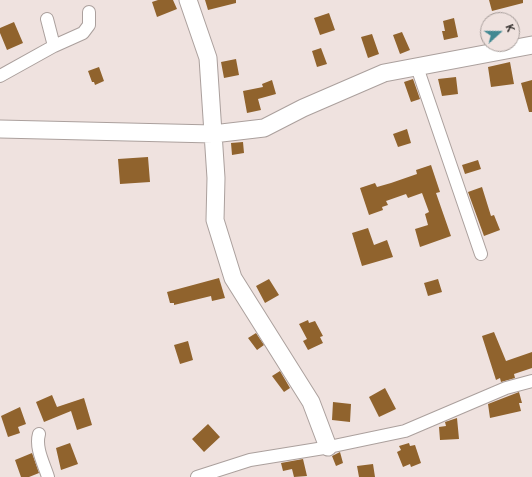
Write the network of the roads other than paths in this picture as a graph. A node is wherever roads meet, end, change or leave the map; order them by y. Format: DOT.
graph roads {
  1 [pos="188,0"];
  2 [pos="89,12"];
  3 [pos="47,19"];
  4 [pos="532,45"];
  5 [pos="54,46"];
  6 [pos="416,67"];
  7 [pos="0,76"];
  8 [pos="0,129"];
  9 [pos="213,134"];
  10 [pos="481,254"];
  11 [pos="532,381"];
  12 [pos="39,434"];
  13 [pos="328,447"];
  14 [pos="48,477"];
  15 [pos="197,477"];
  1 -- 9 [label="street"];
  2 -- 5 [label="street"];
  3 -- 5 [label="street"];
  4 -- 6 [label="street"];
  5 -- 7 [label="street"];
  6 -- 9 [label="street"];
  6 -- 10 [label="street"];
  8 -- 9 [label="street"];
  9 -- 13 [label="street"];
  11 -- 13 [label="street"];
  12 -- 14 [label="street"];
  13 -- 15 [label="street"];
}
